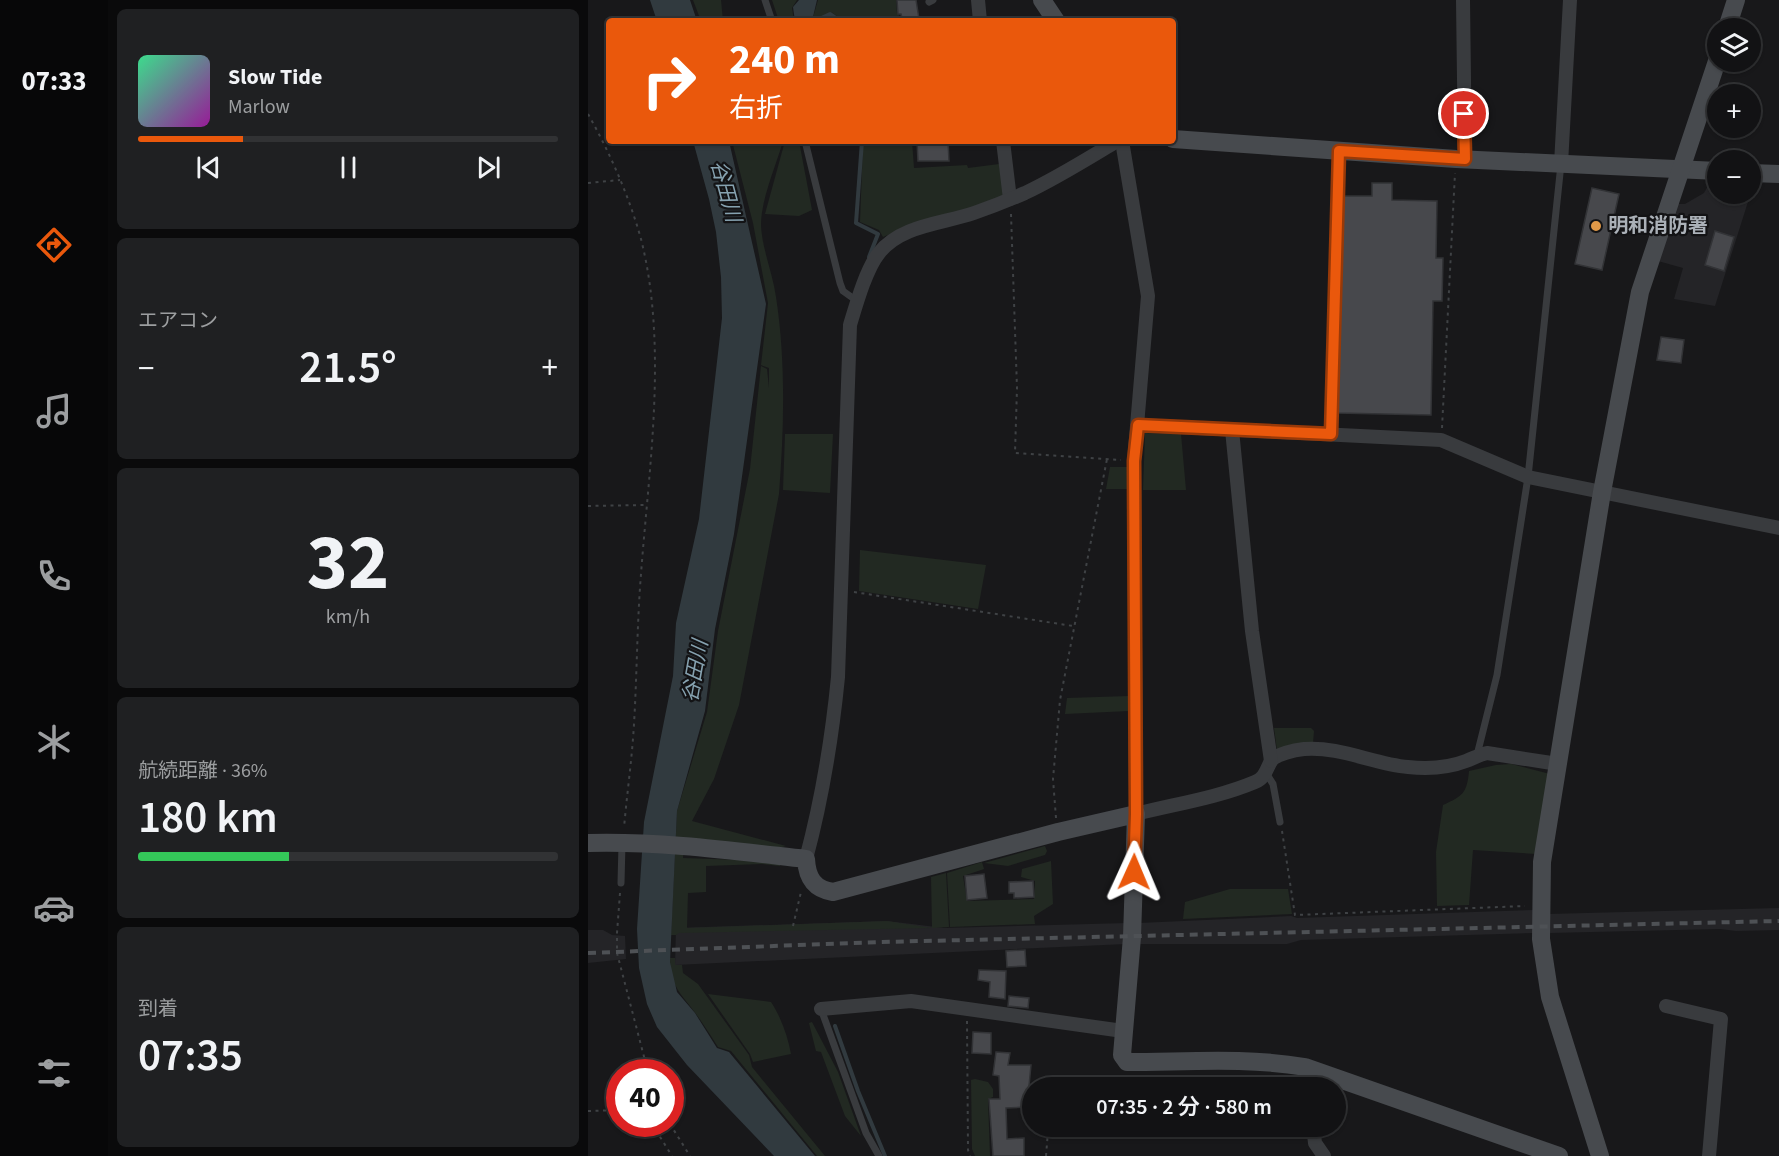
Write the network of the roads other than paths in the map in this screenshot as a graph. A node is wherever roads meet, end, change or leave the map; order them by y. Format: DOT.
graph roads {
  1 [pos="765,0"];
  2 [pos="978,0"];
  3 [pos="1042,0"];
  4 [pos="1463,0"];
  5 [pos="1570,0"];
  6 [pos="1736,0"];
  7 [pos="771,18"];
  8 [pos="981,18"];
  9 [pos="1054,18"];
  10 [pos="1730,18"];
  11 [pos="1713,72"];
  12 [pos="1176,139"];
  13 [pos="806,144"];
  14 [pos="1003,144"];
  15 [pos="1112,144"];
  16 [pos="1123,144"];
  17 [pos="1339,151"];
  18 [pos="1460,159"];
  19 [pos="1561,164"];
  20 [pos="1681,170"];
  21 [pos="1707,171"];
  22 [pos="1761,173"];
  23 [pos="1779,174"];
  24 [pos="1011,203"];
  25 [pos="857,301"];
  26 [pos="1138,425"];
  27 [pos="1232,430"];
  28 [pos="1331,434"];
  29 [pos="1528,477"];
  30 [pos="1602,492"];
  31 [pos="1779,528"];
  32 [pos="1477,755"];
  33 [pos="1558,764"];
  34 [pos="1269,767"];
  35 [pos="1136,814"];
  36 [pos="1280,822"];
  37 [pos="588,843"];
  38 [pos="625,843"];
  39 [pos="806,859"];
  40 [pos="621,883"];
  41 [pos="1666,1006"];
  42 [pos="821,1009"];
  43 [pos="1123,1031"];
  44 [pos="1305,1067"];
  45 [pos="1306,1077"];
  46 [pos="1314,1137"];
  47 [pos="879,1156"];
  48 [pos="1324,1156"];
  49 [pos="1559,1156"];
  50 [pos="1600,1156"];
  51 [pos="1709,1156"];
  1 -- 7 [label="lane"];
  2 -- 8 [label="street"];
  3 -- 9 [label="street"];
  4 -- 18 [label="street"];
  5 -- 19 [label="street"];
  6 -- 10 [label="street"];
  11 -- 20 [label="street"];
  12 -- 17 [label="street"];
  13 -- 25 [label="lane"];
  14 -- 24 [label="street"];
  15 -- 24 [label="street"];
  16 -- 26 [label="street"];
  17 -- 18 [label="street"];
  17 -- 28 [label="lane"];
  18 -- 19 [label="street"];
  19 -- 20 [label="street"];
  19 -- 29 [label="lane"];
  20 -- 21 [label="street"];
  20 -- 30 [label="street"];
  22 -- 23 [label="street"];
  24 -- 25 [label="street"];
  25 -- 39 [label="street"];
  26 -- 27 [label="street"];
  26 -- 35 [label="street"];
  27 -- 28 [label="street"];
  27 -- 34 [label="street"];
  28 -- 29 [label="street"];
  29 -- 30 [label="street"];
  29 -- 32 [label="lane"];
  30 -- 31 [label="street"];
  30 -- 33 [label="street"];
  32 -- 33 [label="street"];
  32 -- 34 [label="street"];
  33 -- 50 [label="street"];
  34 -- 35 [label="street"];
  34 -- 36 [label="lane"];
  35 -- 39 [label="street"];
  35 -- 43 [label="street"];
  37 -- 38 [label="street"];
  38 -- 39 [label="street"];
  38 -- 40 [label="lane"];
  41 -- 51 [label="street"];
  42 -- 43 [label="street"];
  42 -- 47 [label="lane"];
  43 -- 44 [label="street"];
  44 -- 45 [label="street"];
  44 -- 49 [label="street"];
  46 -- 48 [label="street"];
}
